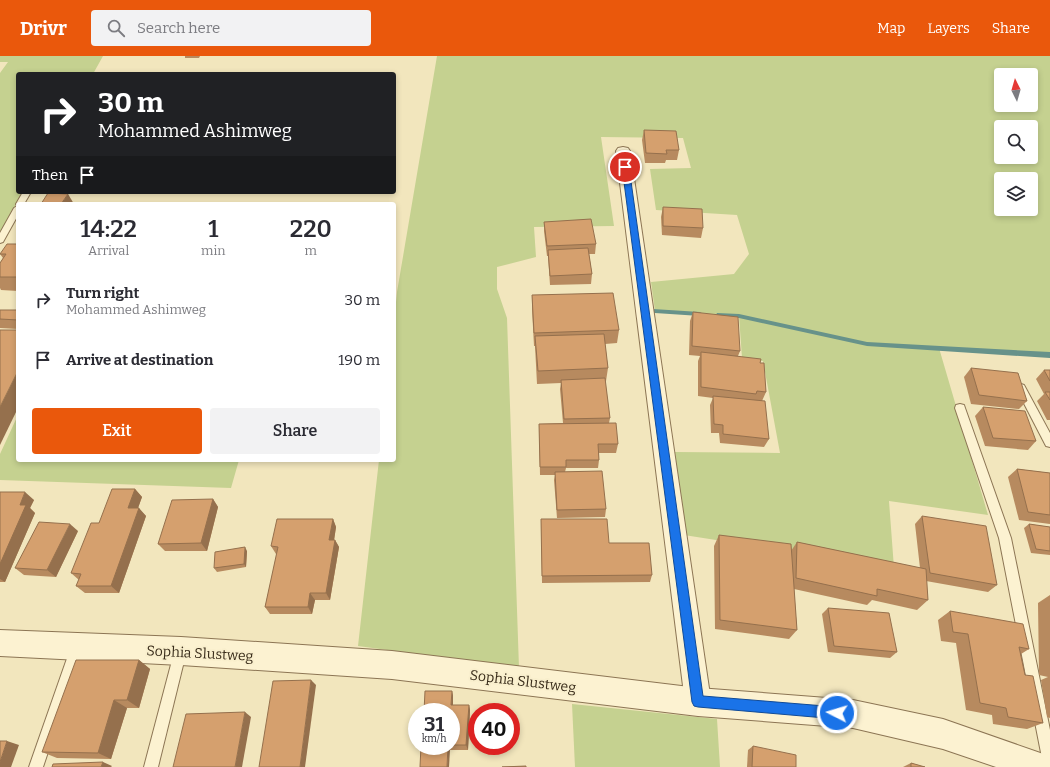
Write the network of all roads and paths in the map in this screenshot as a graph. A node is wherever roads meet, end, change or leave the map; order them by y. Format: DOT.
graph roads {
  1 [pos="623,151"];
  2 [pos="16,212"];
  3 [pos="0,240"];
  4 [pos="1020,386"];
  5 [pos="960,408"];
  6 [pos="1050,443"];
  7 [pos="0,643"];
  8 [pos="77,646"];
  9 [pos="181,651"];
  10 [pos="698,702"];
  11 [pos="1050,763"];
  12 [pos="36,767"];
  13 [pos="151,767"];
  14 [pos="1038,767"];
  1 -- 10 [label="street"];
  2 -- 3 [label="lane"];
  4 -- 6 [label="lane"];
  5 -- 11 [label="lane"];
  7 -- 8 [label="street, Sophia Slustweg"];
  8 -- 9 [label="street, Sophia Slustweg"];
  8 -- 12 [label="lane"];
  9 -- 10 [label="street, Sophia Slustweg"];
  9 -- 13 [label="lane"];
  10 -- 14 [label="street, Sophia Slustweg"];
}
